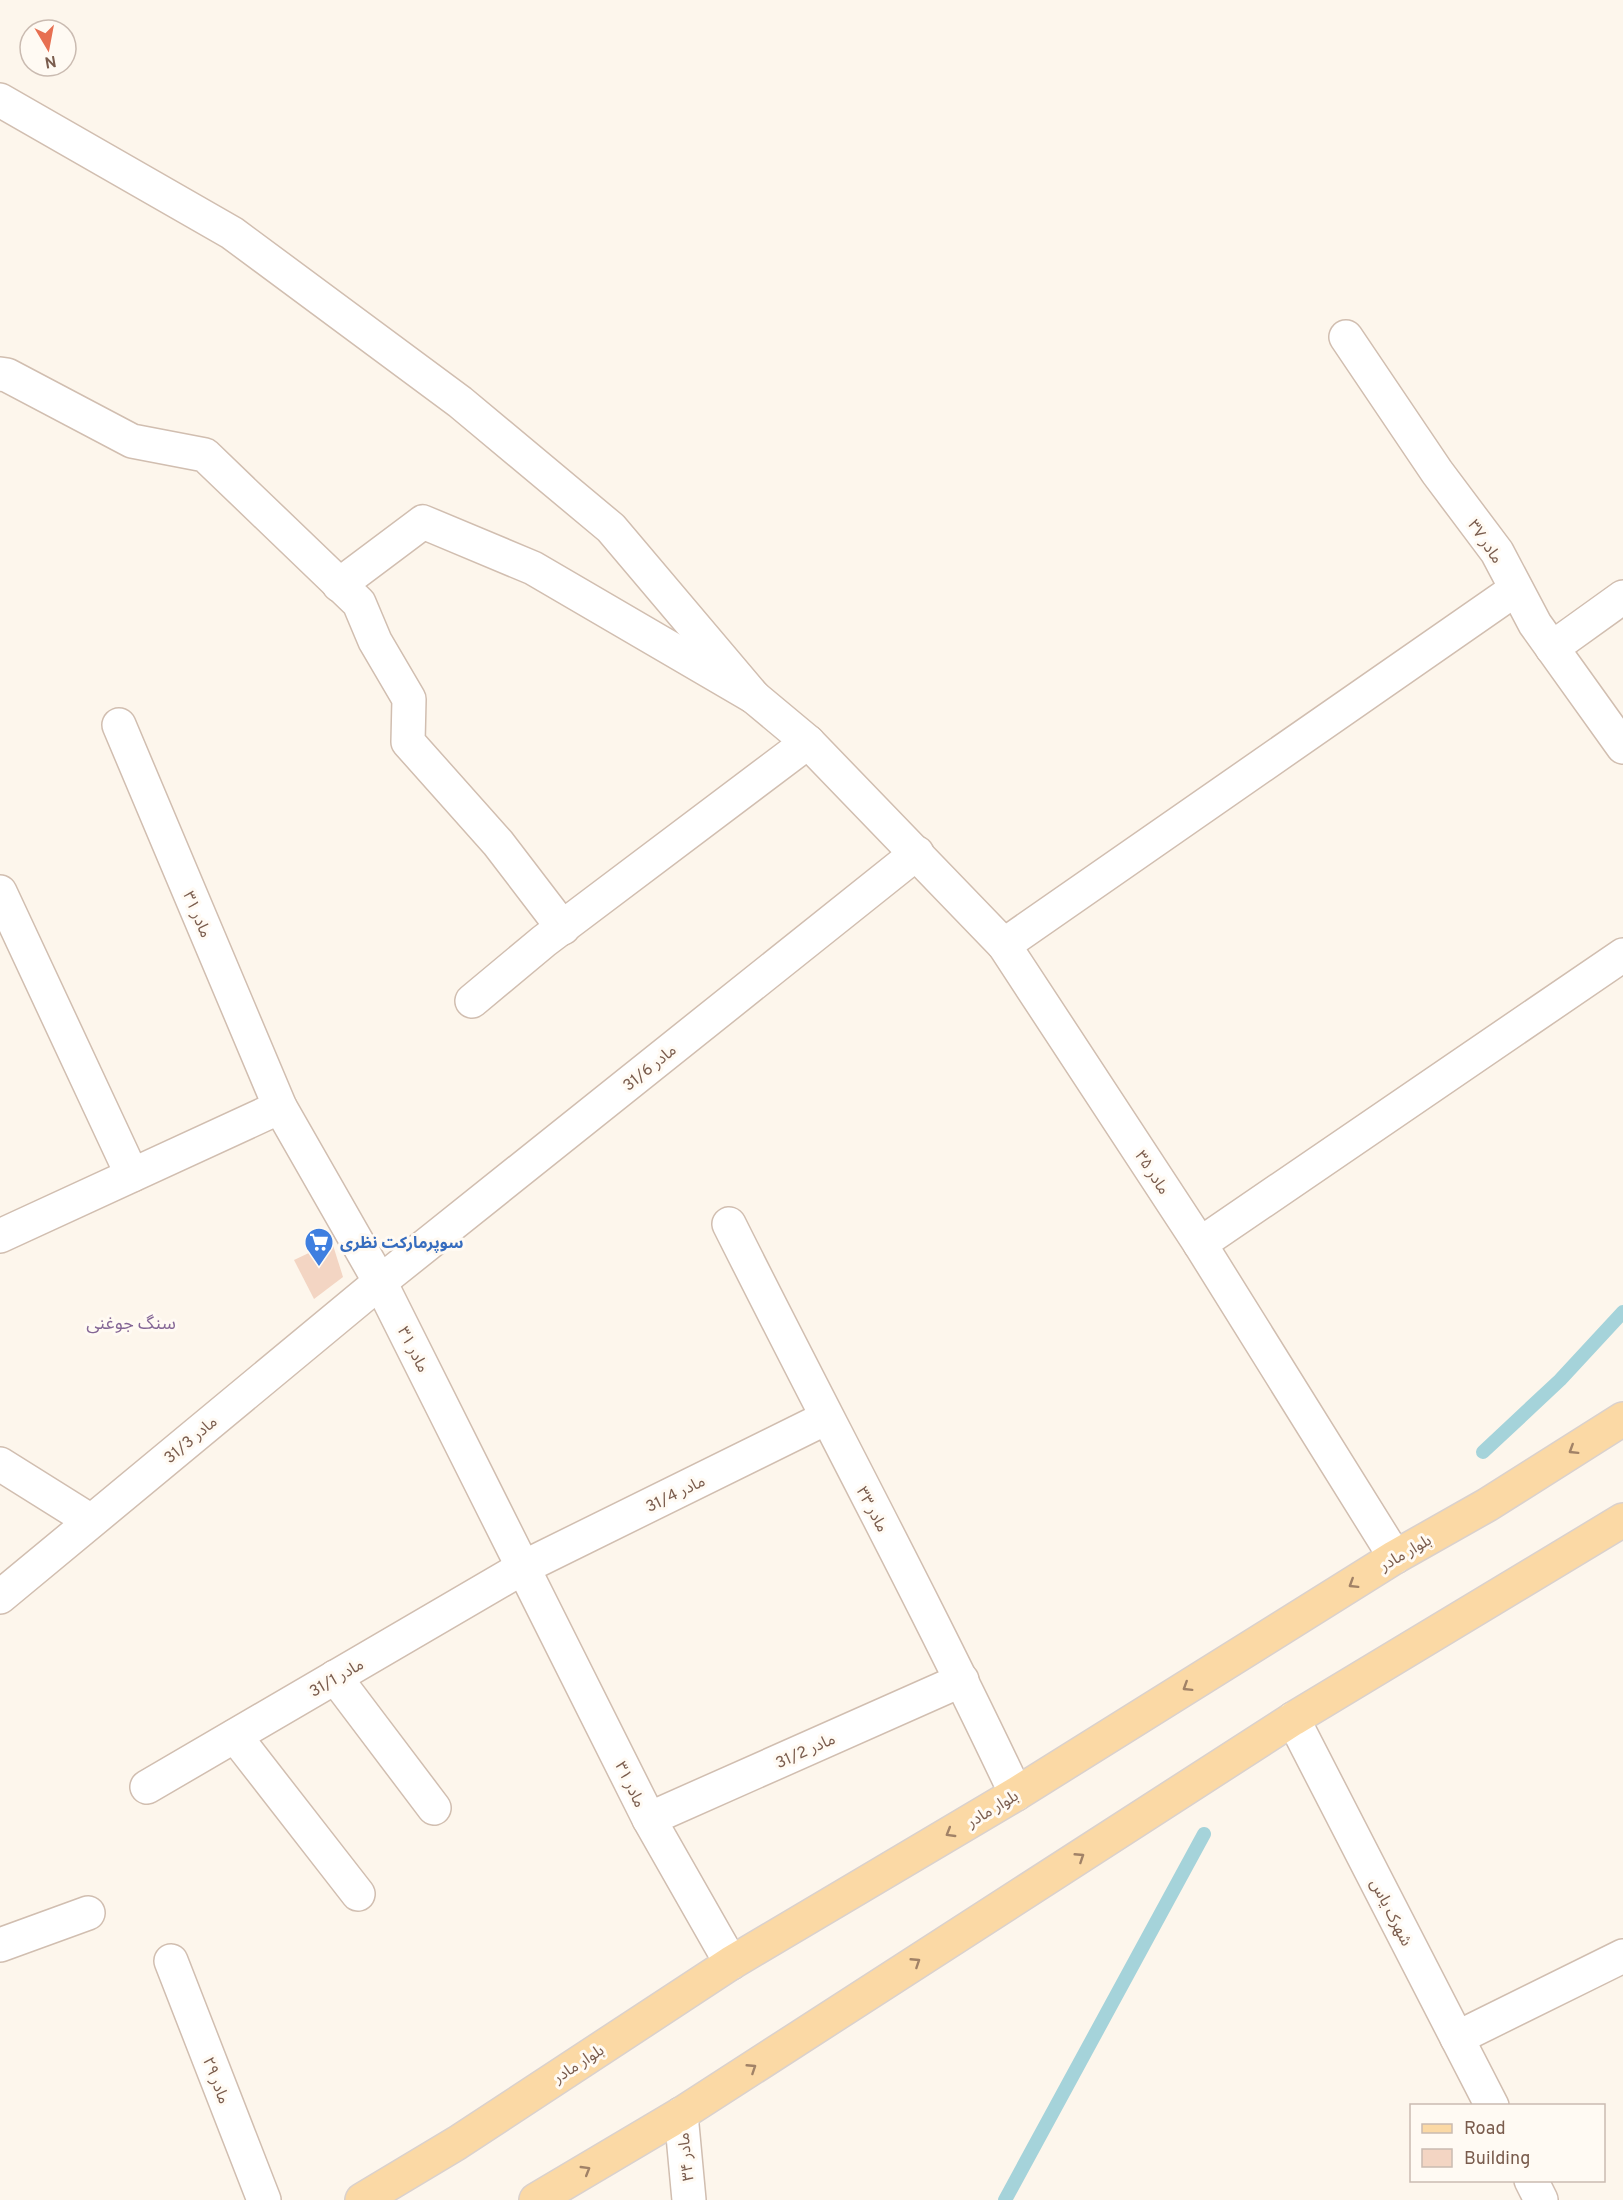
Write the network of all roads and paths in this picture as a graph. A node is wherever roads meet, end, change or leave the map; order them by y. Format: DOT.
graph roads {
  1 [pos="0,100"];
  2 [pos="1346,337"];
  3 [pos="0,374"];
  4 [pos="339,585"];
  5 [pos="1516,589"];
  6 [pos="1623,597"];
  7 [pos="1552,648"];
  8 [pos="754,697"];
  9 [pos="119,725"];
  10 [pos="808,742"];
  11 [pos="1623,747"];
  12 [pos="917,853"];
  13 [pos="0,892"];
  14 [pos="563,928"];
  15 [pos="1004,945"];
  16 [pos="1623,955"];
  17 [pos="472,1001"];
  18 [pos="280,1107"];
  19 [pos="132,1175"];
  20 [pos="729,1224"];
  21 [pos="0,1236"];
  22 [pos="1200,1244"];
  23 [pos="380,1282"];
  24 [pos="826,1418"];
  25 [pos="1623,1419"];
  26 [pos="0,1464"];
  27 [pos="1623,1520"];
  28 [pos="91,1521"];
  29 [pos="1395,1557"];
  30 [pos="524,1567"];
  31 [pos="0,1597"];
  32 [pos="335,1677"];
  33 [pos="962,1680"];
  34 [pos="1293,1719"];
  35 [pos="235,1736"];
  36 [pos="147,1787"];
  37 [pos="1016,1794"];
  38 [pos="434,1808"];
  39 [pos="649,1819"];
  40 [pos="358,1894"];
  41 [pos="88,1913"];
  42 [pos="0,1945"];
  43 [pos="1623,1956"];
  44 [pos="171,1961"];
  45 [pos="732,1963"];
  46 [pos="1457,2038"];
  47 [pos="1491,2104"];
  48 [pos="681,2114"];
  49 [pos="1532,2182"];
  50 [pos="264,2200"];
  51 [pos="362,2200"];
  52 [pos="536,2200"];
  53 [pos="690,2200"];
  54 [pos="1541,2200"];
  1 -- 8 [label="street"];
  2 -- 5 [label="street, مادر ۳۷"];
  3 -- 4 [label="street"];
  4 -- 8 [label="street"];
  4 -- 14 [label="street"];
  5 -- 7 [label="street, مادر ۳۷"];
  5 -- 15 [label="street"];
  6 -- 7 [label="street"];
  7 -- 11 [label="street, مادر ۳۷"];
  8 -- 10 [label="street, مادر ۳۵"];
  9 -- 18 [label="street, مادر ۳۱"];
  10 -- 12 [label="street, مادر ۳۵"];
  10 -- 14 [label="street"];
  12 -- 15 [label="street, مادر ۳۵"];
  12 -- 23 [label="street, مادر 31/6"];
  13 -- 19 [label="street"];
  14 -- 17 [label="street"];
  15 -- 22 [label="street, مادر ۳۵"];
  16 -- 22 [label="street"];
  18 -- 19 [label="street"];
  18 -- 23 [label="street, مادر ۳۱"];
  19 -- 21 [label="street"];
  20 -- 24 [label="street, مادر ۳۳"];
  22 -- 29 [label="street, مادر ۳۵"];
  23 -- 28 [label="street, مادر 31/3"];
  23 -- 30 [label="street, مادر ۳۱"];
  24 -- 30 [label="street, مادر 31/4"];
  24 -- 33 [label="street, مادر ۳۳"];
  25 -- 29 [label="main road, بلوار مادر, one-way"];
  26 -- 28 [label="street"];
  27 -- 34 [label="main road"];
  28 -- 31 [label="street, مادر 31/3"];
  29 -- 37 [label="main road, بلوار مادر, one-way"];
  30 -- 32 [label="street, مادر 31/1"];
  30 -- 39 [label="street, مادر ۳۱"];
  32 -- 35 [label="street, مادر 31/1"];
  32 -- 38 [label="street"];
  33 -- 37 [label="street, مادر ۳۳"];
  33 -- 39 [label="street, مادر 31/2"];
  34 -- 46 [label="street, شهرک یاس"];
  48 -- 34 [label="main road, one-way"];
  35 -- 36 [label="street, مادر 31/1"];
  35 -- 40 [label="street"];
  37 -- 45 [label="main road, بلوار مادر, one-way"];
  39 -- 45 [label="street, مادر ۳۱"];
  41 -- 42 [label="street"];
  43 -- 46 [label="street"];
  44 -- 50 [label="street, مادر ۲۹"];
  45 -- 51 [label="main road, بلوار مادر"];
  46 -- 47 [label="street, شهرک یاس"];
  52 -- 48 [label="main road, one-way"];
  48 -- 53 [label="street, مادر ۳۴"];
  49 -- 54 [label="street"];
}
